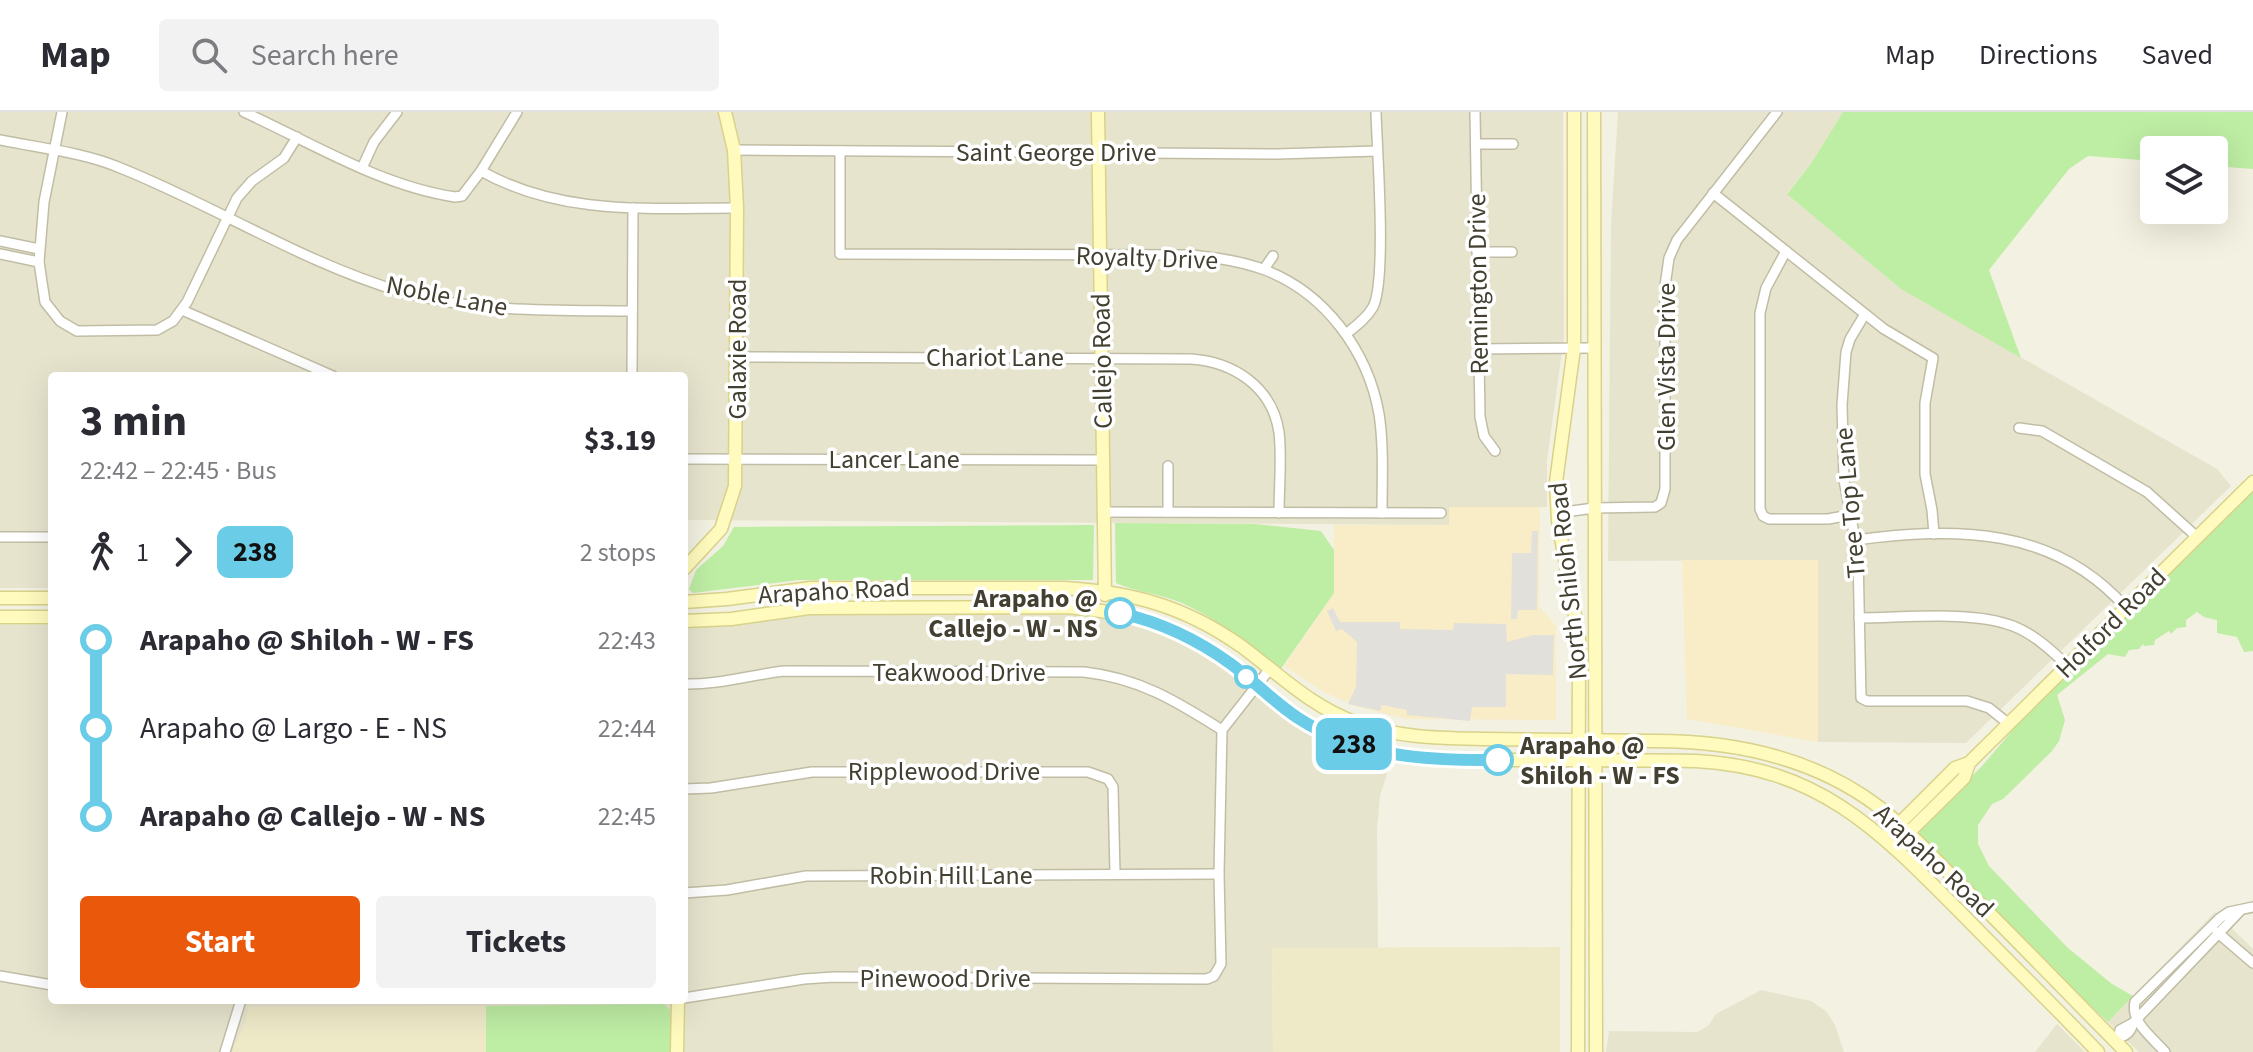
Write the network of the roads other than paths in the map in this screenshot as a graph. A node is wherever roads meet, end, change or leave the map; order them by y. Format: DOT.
graph roads {
  1 [pos="62,112"];
  2 [pos="244,112"];
  3 [pos="397,112"];
  4 [pos="517,112"];
  5 [pos="725,112"];
  6 [pos="1098,112"];
  7 [pos="1376,112"];
  8 [pos="1475,112"];
  9 [pos="1574,112"];
  10 [pos="1594,112"];
  11 [pos="1777,112"];
  12 [pos="297,137"];
  13 [pos="0,140"];
  14 [pos="1476,144"];
  15 [pos="1513,144"];
  16 [pos="734,150"];
  17 [pos="54,151"];
  18 [pos="840,151"];
  19 [pos="1377,151"];
  20 [pos="1099,152"];
  21 [pos="362,168"];
  22 [pos="481,171"];
  23 [pos="1713,193"];
  24 [pos="633,208"];
  25 [pos="737,208"];
  26 [pos="226,218"];
  27 [pos="0,241"];
  28 [pos="39,249"];
  29 [pos="1786,251"];
  30 [pos="1477,252"];
  31 [pos="1512,252"];
  32 [pos="0,254"];
  33 [pos="1100,255"];
  34 [pos="1273,256"];
  35 [pos="39,262"];
  36 [pos="1264,269"];
  37 [pos="182,310"];
  38 [pos="632,311"];
  39 [pos="1865,314"];
  40 [pos="1346,334"];
  41 [pos="1574,348"];
  42 [pos="1593,348"];
  43 [pos="1479,349"];
  44 [pos="738,357"];
  45 [pos="1102,358"];
  46 [pos="310,372"];
  47 [pos="632,372"];
  48 [pos="2019,428"];
  49 [pos="1495,451"];
  50 [pos="688,459"];
  51 [pos="737,459"];
  52 [pos="1104,460"];
  53 [pos="1168,466"];
  54 [pos="2253,482"];
  55 [pos="1594,508"];
  56 [pos="1104,512"];
  57 [pos="1168,512"];
  58 [pos="1279,513"];
  59 [pos="1382,513"];
  60 [pos="1441,513"];
  61 [pos="1557,513"];
  62 [pos="1850,515"];
  63 [pos="1934,534"];
  64 [pos="0,537"];
  65 [pos="48,537"];
  66 [pos="2197,537"];
  67 [pos="1856,540"];
  68 [pos="688,564"];
  69 [pos="1105,590"];
  70 [pos="0,598"];
  71 [pos="48,598"];
  72 [pos="688,602"];
  73 [pos="1574,608"];
  74 [pos="2126,608"];
  75 [pos="1105,610"];
  76 [pos="0,617"];
  77 [pos="48,617"];
  78 [pos="1859,618"];
  79 [pos="688,621"];
  80 [pos="1596,631"];
  81 [pos="2068,666"];
  82 [pos="1269,670"];
  83 [pos="688,684"];
  84 [pos="1257,686"];
  85 [pos="2009,724"];
  86 [pos="1222,730"];
  87 [pos="1389,733"];
  88 [pos="1578,740"];
  89 [pos="1597,740"];
  90 [pos="1384,753"];
  91 [pos="1578,760"];
  92 [pos="1596,760"];
  93 [pos="1789,760"];
  94 [pos="1782,778"];
  95 [pos="688,789"];
  96 [pos="1904,828"];
  97 [pos="1578,842"];
  98 [pos="1596,842"];
  99 [pos="1890,843"];
  100 [pos="1115,874"];
  101 [pos="1219,874"];
  102 [pos="688,893"];
  103 [pos="2253,907"];
  104 [pos="2215,930"];
  105 [pos="1595,962"];
  106 [pos="1578,963"];
  107 [pos="2253,963"];
  108 [pos="0,976"];
  109 [pos="48,984"];
  110 [pos="688,997"];
  111 [pos="240,1004"];
  112 [pos="678,1004"];
  113 [pos="2115,1040"];
  114 [pos="225,1052"];
  115 [pos="677,1052"];
  116 [pos="1578,1052"];
  117 [pos="1596,1052"];
  118 [pos="2101,1052"];
  119 [pos="2126,1052"];
  120 [pos="2165,1052"];
  1 -- 17 [label="street"];
  2 -- 12 [label="street"];
  3 -- 21 [label="street"];
  4 -- 22 [label="street"];
  5 -- 16 [label="main road, Galaxie Road"];
  6 -- 20 [label="main road, Callejo Road"];
  7 -- 19 [label="street"];
  8 -- 14 [label="street, Remington Drive"];
  9 -- 41 [label="main road, North Shiloh Road"];
  10 -- 42 [label="main road, North Shiloh Road"];
  11 -- 23 [label="street, Glen Vista Drive"];
  12 -- 21 [label="street"];
  12 -- 26 [label="street"];
  13 -- 17 [label="street, Noble Lane"];
  14 -- 15 [label="street"];
  14 -- 30 [label="street, Remington Drive"];
  16 -- 18 [label="street, Saint George Drive"];
  16 -- 25 [label="main road, Galaxie Road"];
  17 -- 26 [label="street, Noble Lane"];
  17 -- 28 [label="street"];
  18 -- 20 [label="street, Saint George Drive"];
  18 -- 33 [label="street, Royalty Drive"];
  19 -- 20 [label="street, Saint George Drive"];
  19 -- 40 [label="street"];
  20 -- 33 [label="main road, Callejo Road"];
  21 -- 22 [label="street"];
  22 -- 24 [label="street"];
  23 -- 29 [label="street"];
  23 -- 55 [label="street, Glen Vista Drive"];
  24 -- 25 [label="street"];
  24 -- 38 [label="street"];
  25 -- 44 [label="main road, Galaxie Road"];
  26 -- 37 [label="street"];
  26 -- 38 [label="street, Noble Lane"];
  27 -- 28 [label="street"];
  28 -- 35 [label="street"];
  29 -- 39 [label="street"];
  29 -- 62 [label="street"];
  30 -- 31 [label="street"];
  30 -- 43 [label="street, Remington Drive"];
  32 -- 35 [label="street"];
  33 -- 36 [label="street, Royalty Drive"];
  33 -- 45 [label="main road, Callejo Road"];
  34 -- 36 [label="street"];
  35 -- 37 [label="street"];
  36 -- 40 [label="street, Royalty Drive"];
  37 -- 46 [label="street"];
  38 -- 47 [label="street"];
  39 -- 62 [label="street, Tree Top Lane"];
  39 -- 63 [label="street"];
  40 -- 59 [label="street, Royalty Drive"];
  41 -- 42 [label="street"];
  41 -- 43 [label="street"];
  41 -- 61 [label="main road, North Shiloh Road"];
  42 -- 55 [label="main road, North Shiloh Road"];
  43 -- 49 [label="street, Remington Drive"];
  44 -- 45 [label="street, Chariot Lane"];
  44 -- 51 [label="main road, Galaxie Road"];
  45 -- 52 [label="main road, Callejo Road"];
  45 -- 58 [label="street, Chariot Lane"];
  48 -- 66 [label="street"];
  50 -- 51 [label="street, Lancer Lane"];
  51 -- 52 [label="street, Lancer Lane"];
  51 -- 68 [label="main road, Galaxie Road"];
  52 -- 56 [label="main road, Callejo Road"];
  53 -- 57 [label="street"];
  54 -- 66 [label="main road, Holford Road"];
  55 -- 61 [label="street, Glen Vista Drive"];
  55 -- 80 [label="main road, North Shiloh Road"];
  56 -- 57 [label="street"];
  56 -- 69 [label="main road, Callejo Road"];
  57 -- 58 [label="street"];
  58 -- 59 [label="street"];
  59 -- 60 [label="street"];
  61 -- 73 [label="main road, North Shiloh Road"];
  62 -- 67 [label="street, Tree Top Lane"];
  63 -- 67 [label="street"];
  63 -- 74 [label="street"];
  64 -- 65 [label="street"];
  66 -- 74 [label="main road, Holford Road"];
  67 -- 78 [label="street, Tree Top Lane"];
  69 -- 72 [label="main road, Arapaho Road"];
  69 -- 75 [label="main road, Callejo Road"];
  69 -- 82 [label="main road, Arapaho Road"];
  70 -- 71 [label="main road"];
  73 -- 80 [label="main road"];
  73 -- 88 [label="main road, North Shiloh Road"];
  74 -- 81 [label="main road, Holford Road"];
  75 -- 79 [label="main road, Arapaho Road"];
  75 -- 84 [label="main road, Arapaho Road"];
  76 -- 77 [label="main road"];
  78 -- 81 [label="street"];
  78 -- 85 [label="street, Tree Top Lane"];
  80 -- 89 [label="main road, North Shiloh Road"];
  81 -- 85 [label="main road, Holford Road"];
  82 -- 84 [label="street"];
  82 -- 87 [label="main road, Arapaho Road"];
  83 -- 86 [label="street, Teakwood Drive"];
  84 -- 86 [label="street"];
  84 -- 90 [label="main road, Arapaho Road"];
  85 -- 96 [label="main road, Holford Road"];
  86 -- 101 [label="street"];
  87 -- 88 [label="main road, Arapaho Road"];
  87 -- 90 [label="main road"];
  88 -- 89 [label="main road, Arapaho Road"];
  88 -- 91 [label="main road, North Shiloh Road"];
  89 -- 92 [label="main road, North Shiloh Road"];
  89 -- 93 [label="main road, Arapaho Road"];
  90 -- 91 [label="main road, Arapaho Road"];
  91 -- 92 [label="main road, Arapaho Road"];
  91 -- 97 [label="main road, North Shiloh Road"];
  92 -- 94 [label="main road, Arapaho Road"];
  92 -- 98 [label="main road, North Shiloh Road"];
  93 -- 94 [label="main road"];
  93 -- 96 [label="main road, Arapaho Road"];
  94 -- 99 [label="main road, Arapaho Road"];
  95 -- 100 [label="street, Ripplewood Drive"];
  96 -- 99 [label="main road, Holford Road"];
  96 -- 113 [label="main road, Arapaho Road"];
  97 -- 98 [label="main road"];
  97 -- 106 [label="main road, North Shiloh Road"];
  98 -- 105 [label="main road, North Shiloh Road"];
  99 -- 118 [label="main road, Arapaho Road"];
  100 -- 101 [label="street, Robin Hill Lane"];
  100 -- 102 [label="street, Robin Hill Lane"];
  101 -- 110 [label="street, Pinewood Drive"];
  103 -- 104 [label="street"];
  104 -- 107 [label="street"];
  104 -- 120 [label="street"];
  105 -- 106 [label="main road"];
  105 -- 117 [label="main road, North Shiloh Road"];
  106 -- 116 [label="main road, North Shiloh Road"];
  108 -- 109 [label="street"];
  111 -- 114 [label="street"];
  112 -- 115 [label="main road"];
  113 -- 118 [label="street"];
  113 -- 119 [label="main road, Arapaho Road"];
}
